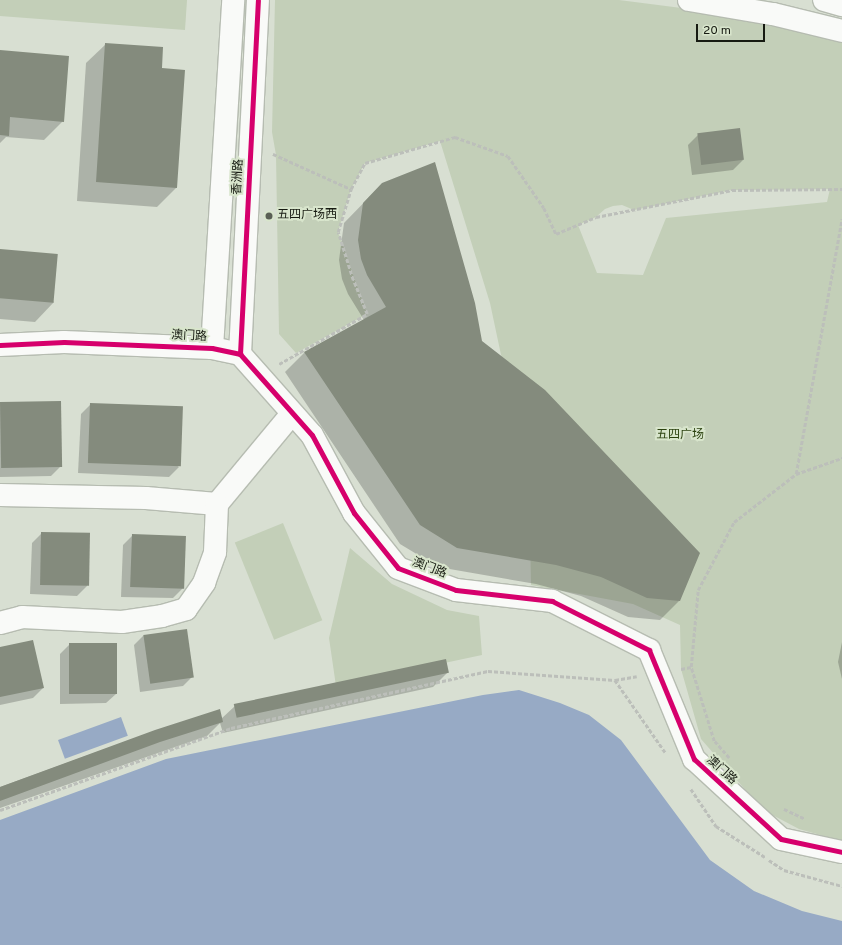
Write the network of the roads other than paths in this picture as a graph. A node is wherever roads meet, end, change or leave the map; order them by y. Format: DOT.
graph roads {
  1 [pos="233,0"];
  2 [pos="258,0"];
  3 [pos="689,0"];
  4 [pos="824,0"];
  5 [pos="842,5"];
  6 [pos="842,32"];
  7 [pos="0,345"];
  8 [pos="212,348"];
  9 [pos="240,354"];
  10 [pos="292,415"];
  11 [pos="0,495"];
  12 [pos="217,504"];
  13 [pos="0,623"];
  14 [pos="842,852"];
  1 -- 8 [label="street, 香洲路"];
  2 -- 9 [label="street, 香洲路"];
  3 -- 6 [label="street"];
  4 -- 5 [label="street"];
  7 -- 8 [label="street, 澳门路"];
  8 -- 9 [label="street, 澳门路"];
  9 -- 10 [label="street, 澳门路"];
  10 -- 12 [label="street"];
  10 -- 14 [label="street, 澳门路"];
  11 -- 12 [label="street"];
  12 -- 13 [label="street"];
}
